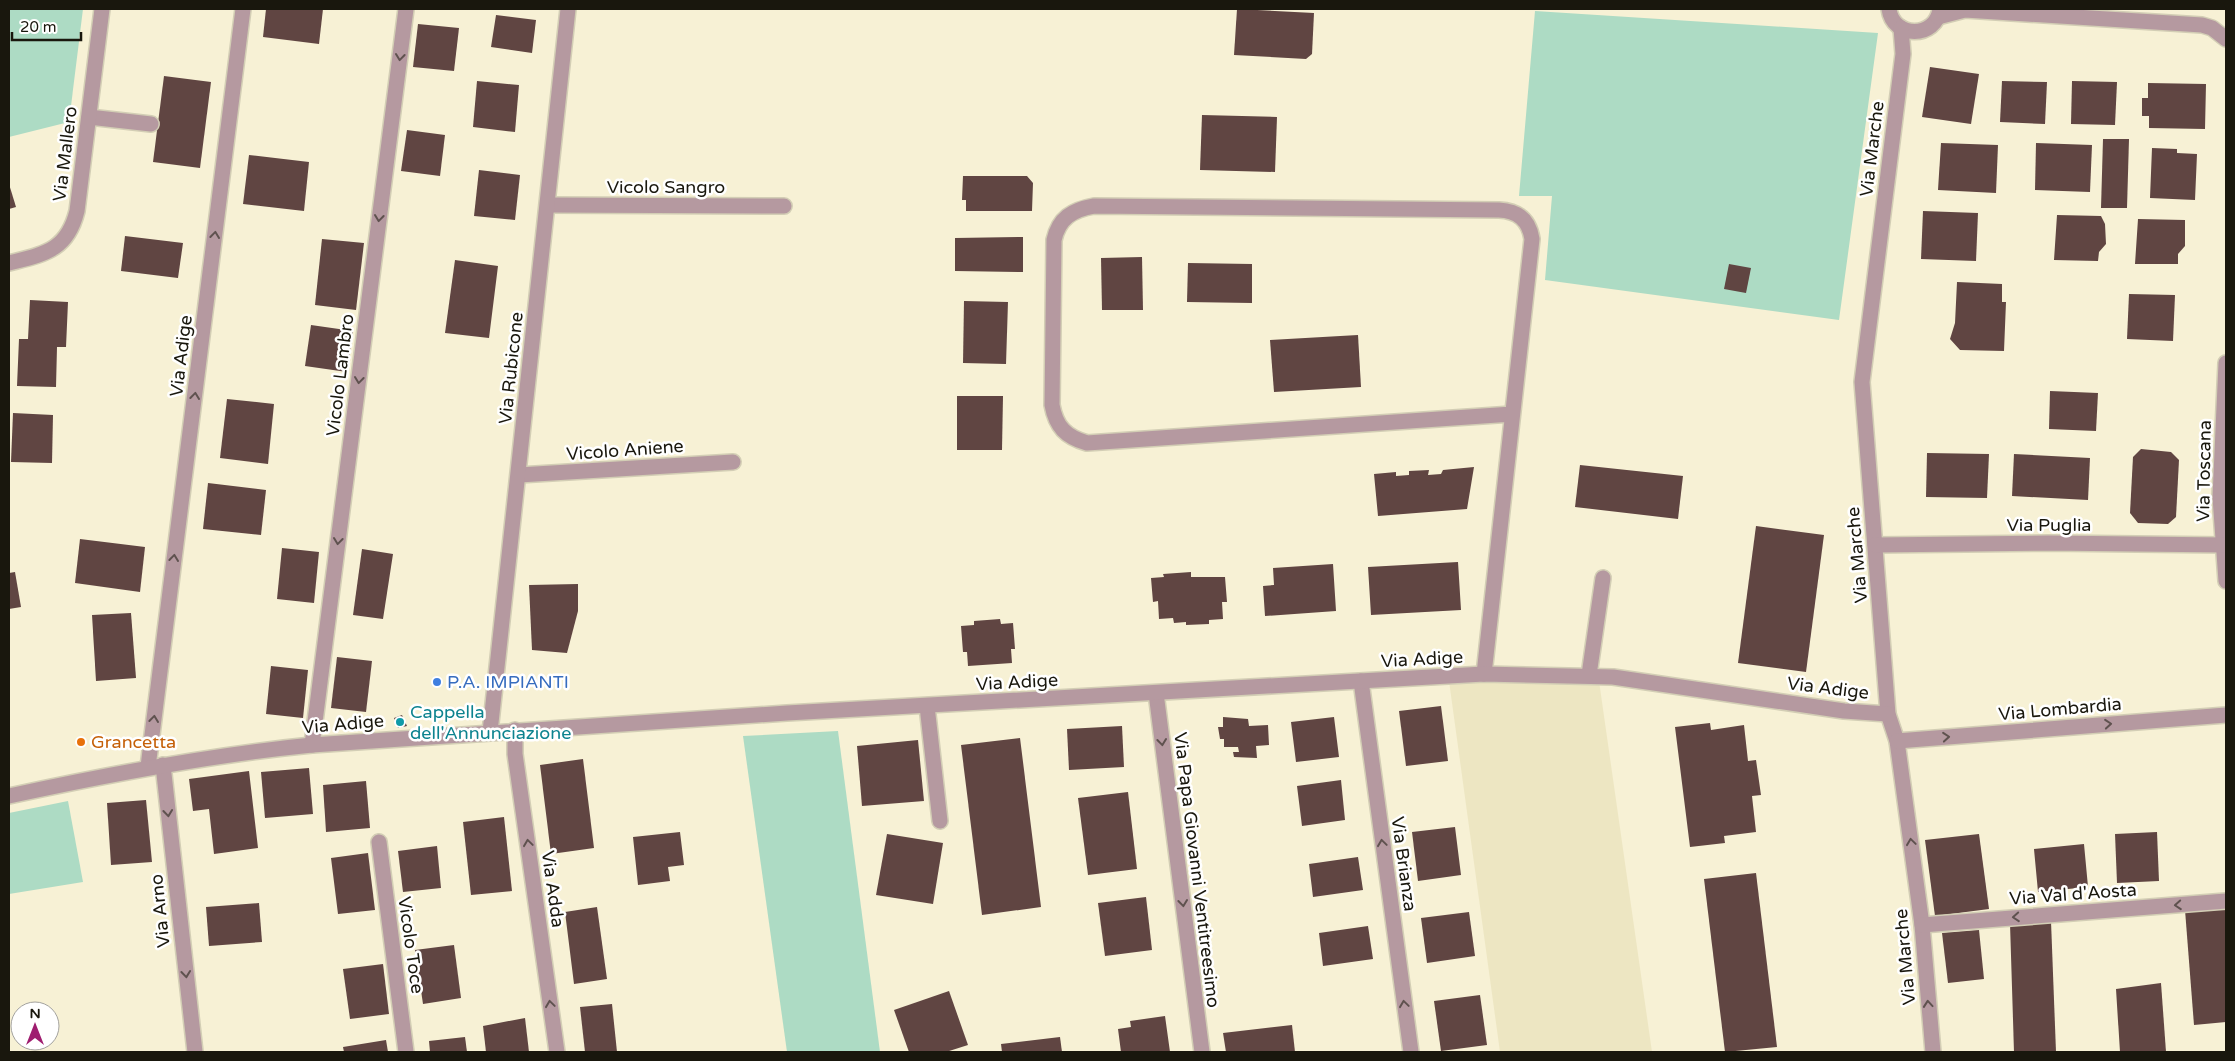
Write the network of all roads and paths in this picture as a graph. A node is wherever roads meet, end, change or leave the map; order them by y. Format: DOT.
graph roads {
  1 [pos="102,9"];
  2 [pos="244,9"];
  3 [pos="406,9"];
  4 [pos="568,9"];
  5 [pos="1876,9"];
  6 [pos="1964,9"];
  7 [pos="1890,12"];
  8 [pos="1939,13"];
  9 [pos="1907,30"];
  10 [pos="2225,35"];
  11 [pos="89,117"];
  12 [pos="150,124"];
  13 [pos="548,205"];
  14 [pos="784,206"];
  15 [pos="9,263"];
  16 [pos="2226,363"];
  17 [pos="1512,414"];
  18 [pos="733,462"];
  19 [pos="519,475"];
  20 [pos="1874,545"];
  21 [pos="2224,545"];
  22 [pos="1603,578"];
  23 [pos="2226,581"];
  24 [pos="1484,674"];
  25 [pos="1589,675"];
  26 [pos="1361,681"];
  27 [pos="1156,693"];
  28 [pos="927,706"];
  29 [pos="1888,714"];
  30 [pos="2226,715"];
  31 [pos="515,730"];
  32 [pos="490,732"];
  33 [pos="1897,741"];
  34 [pos="312,745"];
  35 [pos="155,766"];
  36 [pos="9,796"];
  37 [pos="940,821"];
  38 [pos="378,842"];
  39 [pos="2226,901"];
  40 [pos="1922,925"];
  41 [pos="195,1052"];
  42 [pos="406,1052"];
  43 [pos="557,1052"];
  44 [pos="1202,1052"];
  45 [pos="1411,1052"];
  46 [pos="1932,1052"];
  1 -- 11 [label="street, Via Mallero"];
  35 -- 2 [label="street, Via Adige, one-way"];
  3 -- 34 [label="street, Vicolo Lambro, one-way"];
  4 -- 13 [label="street, Via Rubicone"];
  5 -- 7 [label="street"];
  6 -- 8 [label="street"];
  6 -- 10 [label="street"];
  7 -- 9 [label="street"];
  8 -- 9 [label="street"];
  9 -- 20 [label="street, Via Marche"];
  11 -- 12 [label="street"];
  11 -- 15 [label="street, Via Mallero"];
  13 -- 14 [label="street, Vicolo Sangro"];
  13 -- 19 [label="street, Via Rubicone"];
  16 -- 21 [label="street, Via Toscana"];
  17 -- 17 [label="street"];
  17 -- 24 [label="street"];
  18 -- 19 [label="street, Vicolo Aniene"];
  19 -- 32 [label="street, Via Rubicone"];
  20 -- 21 [label="street, Via Puglia"];
  20 -- 29 [label="street, Via Marche"];
  21 -- 23 [label="street, Via Toscana"];
  22 -- 25 [label="street"];
  24 -- 25 [label="street, Via Adige"];
  24 -- 26 [label="street, Via Adige"];
  25 -- 29 [label="street, Via Adige"];
  26 -- 27 [label="street, Via Adige"];
  45 -- 26 [label="street, Via Brianza, one-way"];
  27 -- 28 [label="street, Via Adige"];
  27 -- 44 [label="street, Via Papa Giovanni Ventitreesimo, one-way"];
  28 -- 31 [label="street, Via Adige"];
  28 -- 37 [label="street"];
  29 -- 33 [label="street, Via Marche"];
  33 -- 30 [label="street, Via Lombardia, one-way"];
  31 -- 32 [label="street, Via Adige"];
  43 -- 31 [label="street, Via Adda, one-way"];
  32 -- 34 [label="street, Via Adige"];
  40 -- 33 [label="street, Via Marche, one-way"];
  34 -- 35 [label="street, Via Adige"];
  35 -- 36 [label="street, Via Adige"];
  35 -- 41 [label="street, Via Arno, one-way"];
  38 -- 42 [label="street, Vicolo Toce"];
  39 -- 40 [label="street, Via Val d'Aosta, one-way"];
  46 -- 40 [label="street, Via Marche, one-way"];
}
